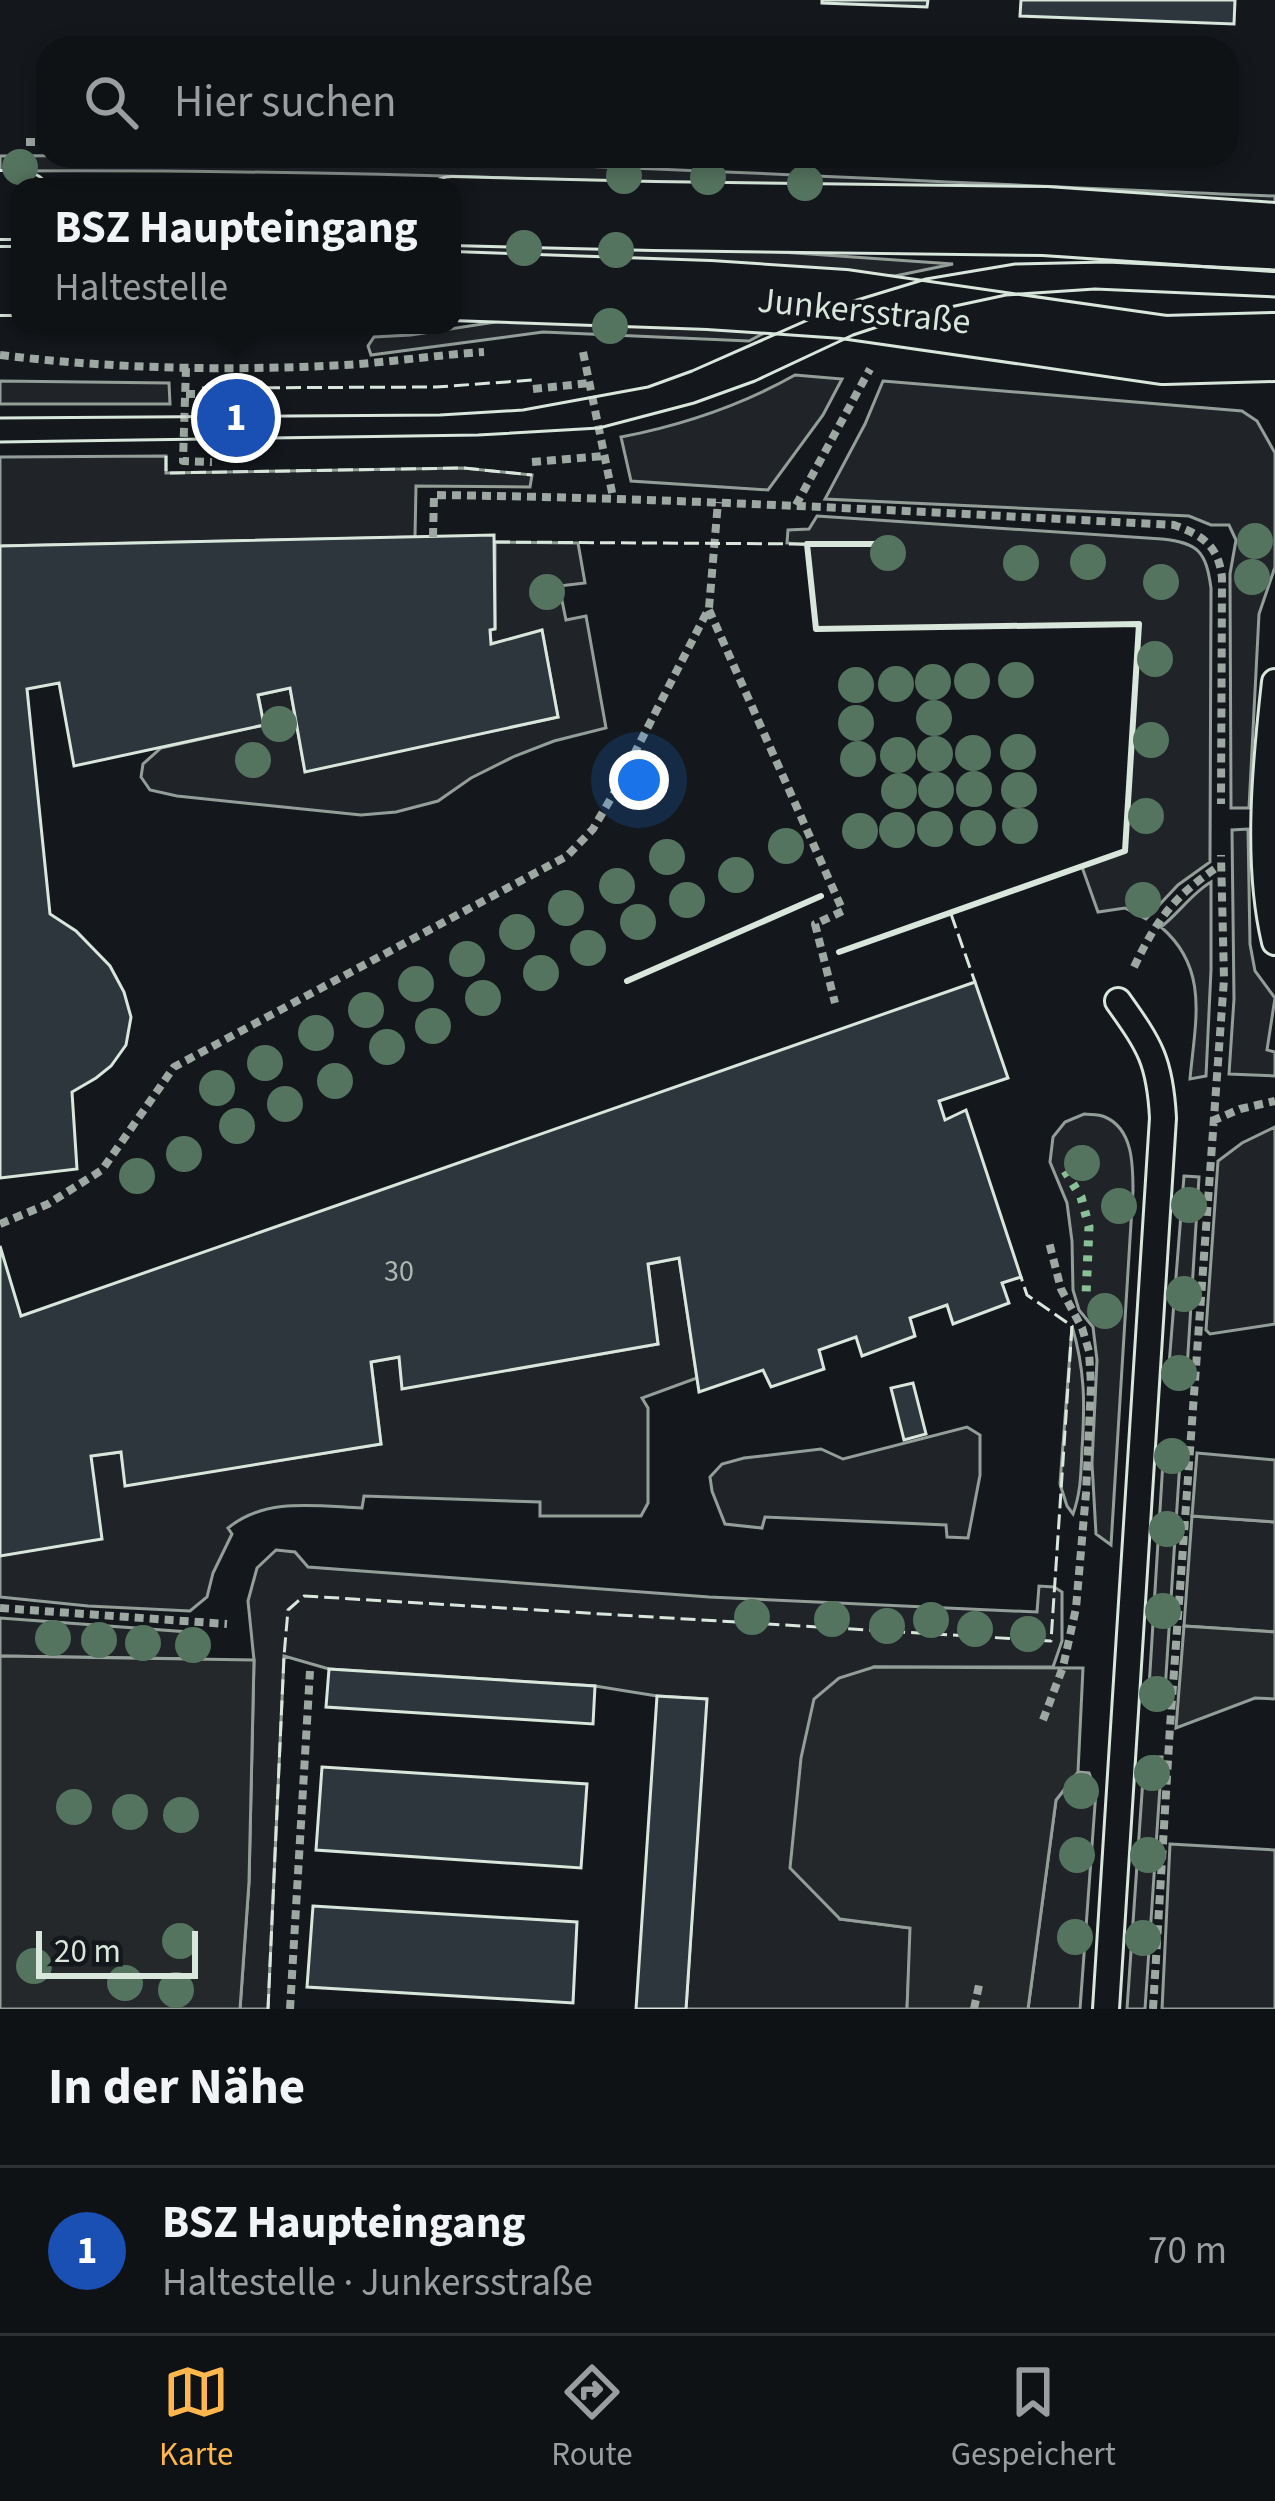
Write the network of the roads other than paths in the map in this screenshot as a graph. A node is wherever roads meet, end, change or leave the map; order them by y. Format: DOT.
graph roads {
  1 [pos="461,211"];
  2 [pos="1275,237"];
  3 [pos="461,286"];
  4 [pos="1275,347"];
  5 [pos="1275,682"];
  6 [pos="1275,942"];
  7 [pos="1118,1001"];
  8 [pos="1106,2009"];
  1 -- 2 [label="main road"];
  3 -- 4 [label="main road, Junkersstraße"];
  5 -- 6 [label="lane"];
  7 -- 8 [label="lane"];
}
